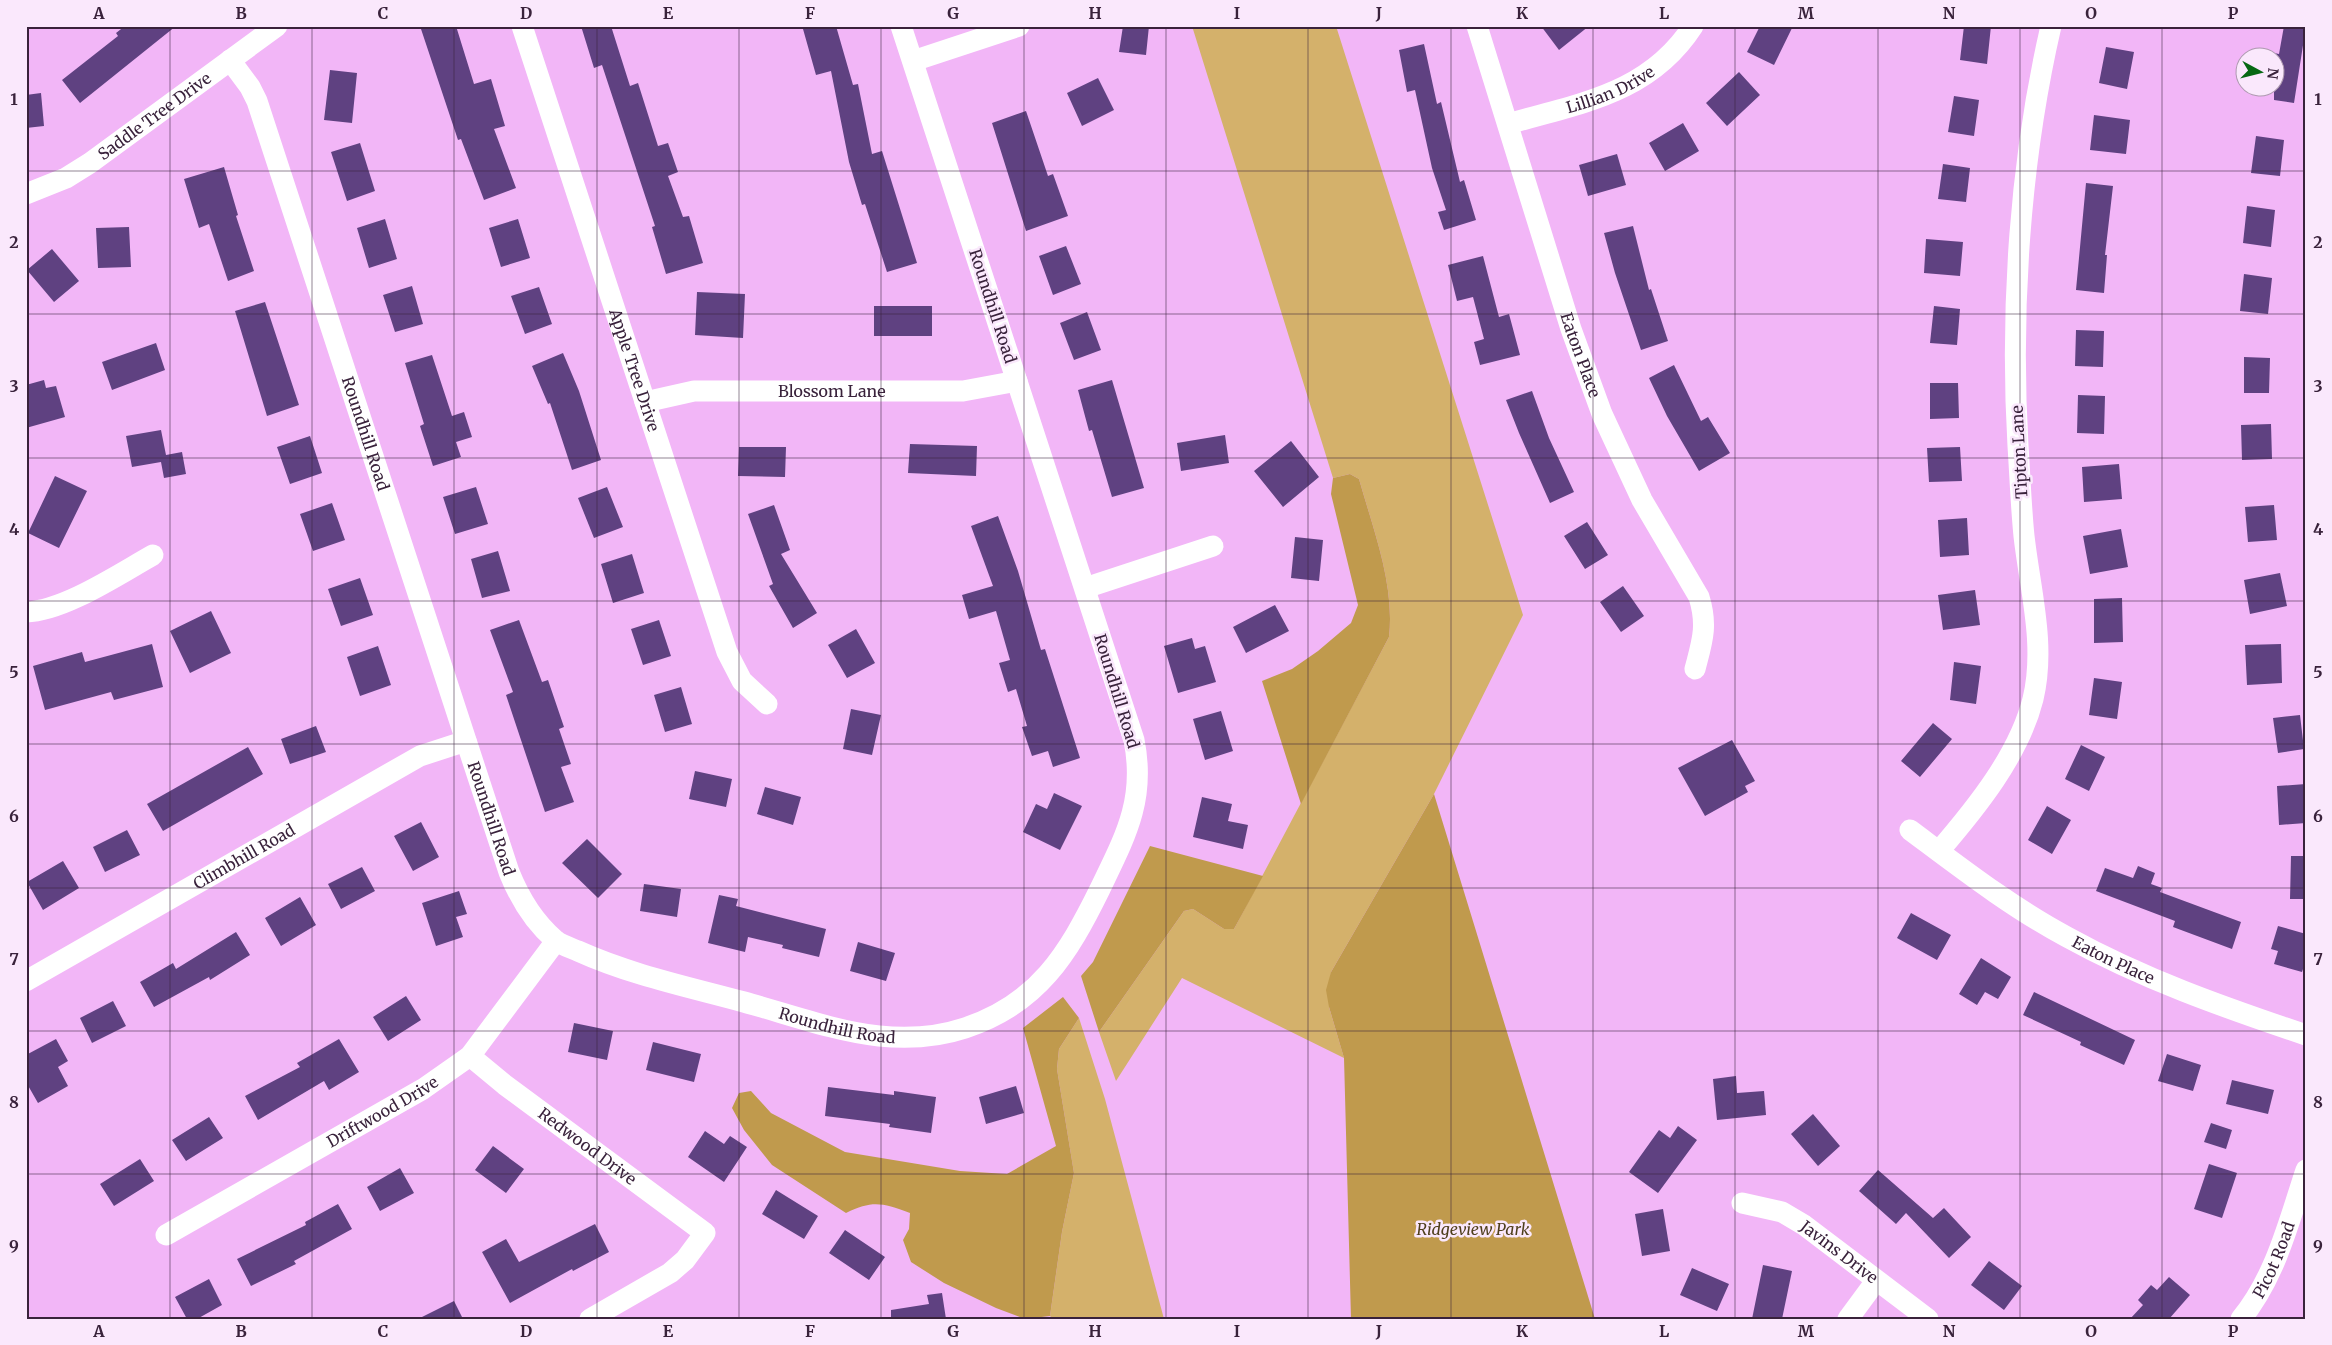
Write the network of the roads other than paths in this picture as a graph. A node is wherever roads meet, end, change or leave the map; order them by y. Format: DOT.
graph roads {
  1 [pos="277,26"];
  2 [pos="522,26"];
  3 [pos="901,26"];
  4 [pos="1019,26"];
  5 [pos="1477,26"];
  6 [pos="1693,26"];
  7 [pos="2051,26"];
  8 [pos="230,60"];
  9 [pos="913,61"];
  10 [pos="1508,124"];
  11 [pos="26,194"];
  12 [pos="1017,381"];
  13 [pos="645,402"];
  14 [pos="1213,546"];
  15 [pos="153,556"];
  16 [pos="1085,588"];
  17 [pos="26,612"];
  18 [pos="1695,669"];
  19 [pos="767,704"];
  20 [pos="466,741"];
  21 [pos="1910,830"];
  22 [pos="1939,851"];
  23 [pos="556,941"];
  24 [pos="26,981"];
  25 [pos="2306,1034"];
  26 [pos="470,1056"];
  27 [pos="2306,1170"];
  28 [pos="1742,1203"];
  29 [pos="166,1235"];
  30 [pos="1876,1281"];
  31 [pos="590,1319"];
  32 [pos="1848,1319"];
  33 [pos="1928,1319"];
  34 [pos="2241,1319"];
  1 -- 8 [label="street, Saddle Tree Drive"];
  2 -- 13 [label="street, Apple Tree Drive"];
  3 -- 9 [label="street, Roundhill Road"];
  4 -- 9 [label="street"];
  5 -- 10 [label="street, Eaton Place"];
  6 -- 10 [label="street, Lillian Drive"];
  7 -- 22 [label="street, Tipton Lane"];
  8 -- 11 [label="street, Saddle Tree Drive"];
  8 -- 20 [label="street, Roundhill Road"];
  9 -- 12 [label="street, Roundhill Road"];
  10 -- 18 [label="street, Eaton Place"];
  12 -- 13 [label="street, Blossom Lane"];
  12 -- 16 [label="street, Roundhill Road"];
  13 -- 19 [label="street, Apple Tree Drive"];
  14 -- 16 [label="street"];
  15 -- 17 [label="street"];
  16 -- 23 [label="street, Roundhill Road"];
  20 -- 23 [label="street, Roundhill Road"];
  20 -- 24 [label="street, Climbhill Road"];
  21 -- 22 [label="street, Eaton Place"];
  22 -- 25 [label="street, Eaton Place"];
  23 -- 26 [label="street, Driftwood Drive"];
  26 -- 29 [label="street, Driftwood Drive"];
  26 -- 31 [label="street, Redwood Drive"];
  27 -- 34 [label="street, Picot Road"];
  28 -- 30 [label="street, Javins Drive"];
  30 -- 32 [label="street"];
  30 -- 33 [label="street, Javins Drive"];
}
